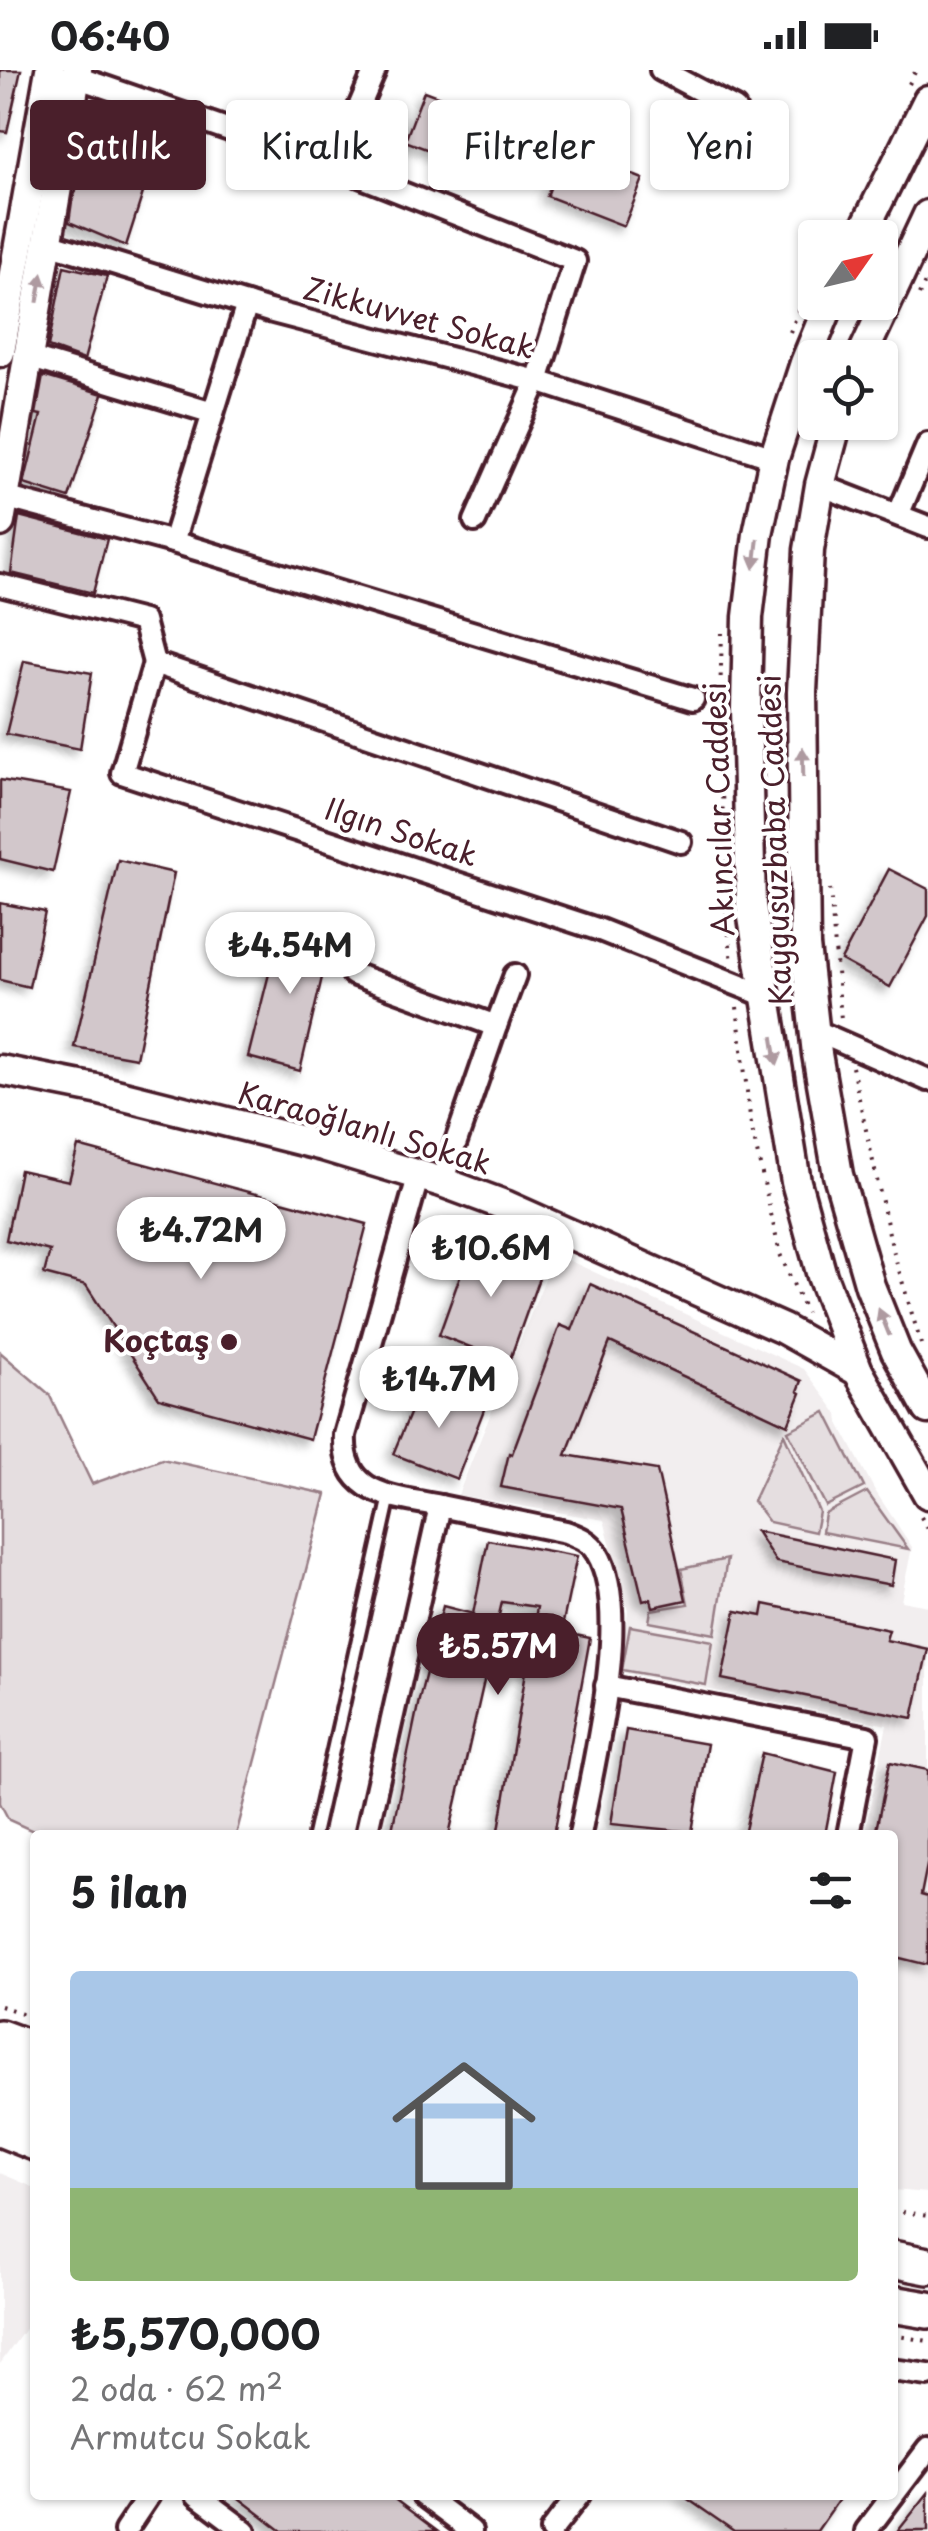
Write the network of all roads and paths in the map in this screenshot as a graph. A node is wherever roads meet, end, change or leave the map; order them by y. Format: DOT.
graph roads {
  1 [pos="375,70"];
  2 [pos="661,70"];
  3 [pos="68,72"];
  4 [pos="362,100"];
  5 [pos="718,100"];
  6 [pos="928,100"];
  7 [pos="226,128"];
  8 [pos="395,190"];
  9 [pos="928,215"];
  10 [pos="869,220"];
  11 [pos="10,228"];
  12 [pos="48,244"];
  13 [pos="246,304"];
  14 [pos="823,320"];
  15 [pos="869,340"];
  16 [pos="14,355"];
  17 [pos="537,381"];
  18 [pos="213,413"];
  19 [pos="832,440"];
  20 [pos="928,444"];
  21 [pos="774,458"];
  22 [pos="820,484"];
  23 [pos="2,509"];
  24 [pos="899,513"];
  25 [pos="475,521"];
  26 [pos="928,527"];
  27 [pos="173,542"];
  28 [pos="0,585"];
  29 [pos="154,663"];
  30 [pos="693,699"];
  31 [pos="681,842"];
  32 [pos="830,886"];
  33 [pos="353,974"];
  34 [pos="516,975"];
  35 [pos="766,996"];
  36 [pos="496,1026"];
  37 [pos="814,1030"];
  38 [pos="846,1042"];
  39 [pos="0,1070"];
  40 [pos="928,1080"];
  41 [pos="430,1178"];
  42 [pos="925,1358"];
  43 [pos="858,1371"];
  44 [pos="928,1409"];
  45 [pos="928,1494"];
  46 [pos="390,1496"];
  47 [pos="440,1506"];
  48 [pos="606,1686"];
  49 [pos="315,1830"];
  50 [pos="367,1830"];
  51 [pos="581,1830"];
  52 [pos="849,1830"];
  53 [pos="0,2006"];
  54 [pos="30,2015"];
  55 [pos="0,2038"];
  56 [pos="30,2050"];
  57 [pos="0,2068"];
  58 [pos="30,2079"];
  59 [pos="0,2101"];
  60 [pos="30,2112"];
  61 [pos="0,2128"];
  62 [pos="30,2140"];
  63 [pos="898,2211"];
  64 [pos="928,2216"];
  65 [pos="898,2260"];
  66 [pos="928,2266"];
  67 [pos="898,2305"];
  68 [pos="928,2310"];
  69 [pos="898,2336"];
  70 [pos="928,2341"];
  71 [pos="898,2371"];
  72 [pos="928,2376"];
  73 [pos="928,2448"];
  74 [pos="898,2488"];
  75 [pos="146,2500"];
  76 [pos="204,2500"];
  77 [pos="430,2500"];
  78 [pos="575,2500"];
  79 [pos="889,2500"];
  80 [pos="125,2531"];
  81 [pos="245,2531"];
  82 [pos="471,2531"];
  83 [pos="551,2531"];
  84 [pos="866,2531"];
  1 -- 4 [label="street"];
  2 -- 5 [label="street"];
  3 -- 7 [label="street"];
  3 -- 11 [label="main road"];
  3 -- 12 [label="main road"];
  6 -- 10 [label="main road"];
  8 -- 17 [label="street"];
  9 -- 15 [label="main road"];
  11 -- 16 [label="main road"];
  12 -- 13 [label="street, Zikkuvvet Sokak"];
  16 -- 12 [label="main road, one-way"];
  13 -- 17 [label="street, Zikkuvvet Sokak"];
  13 -- 18 [label="street"];
  14 -- 21 [label="main road, Akıncılar Caddesi"];
  16 -- 18 [label="street"];
  16 -- 23 [label="main road"];
  17 -- 21 [label="street, Zikkuvvet Sokak"];
  17 -- 25 [label="street"];
  18 -- 27 [label="street"];
  19 -- 22 [label="main road"];
  20 -- 24 [label="street"];
  21 -- 35 [label="main road, Akıncılar Caddesi, one-way"];
  22 -- 24 [label="street"];
  37 -- 22 [label="main road, Kaygusuzbaba Caddesi, one-way"];
  23 -- 27 [label="street"];
  24 -- 26 [label="street"];
  27 -- 30 [label="street"];
  28 -- 29 [label="street"];
  29 -- 31 [label="street"];
  29 -- 35 [label="street, Ilgın Sokak"];
  32 -- 38 [label="path"];
  33 -- 36 [label="street"];
  34 -- 36 [label="street"];
  35 -- 43 [label="main road, Akıncılar Caddesi, one-way"];
  36 -- 41 [label="street"];
  37 -- 38 [label="street"];
  44 -- 37 [label="main road, Kaygusuzbaba Caddesi, one-way"];
  38 -- 40 [label="street"];
  38 -- 42 [label="path"];
  39 -- 41 [label="main road, Karaoğlanlı Sokak"];
  41 -- 43 [label="main road, Karaoğlanlı Sokak"];
  41 -- 46 [label="street"];
  43 -- 45 [label="main road"];
  46 -- 47 [label="street"];
  46 -- 49 [label="lane"];
  47 -- 48 [label="street"];
  47 -- 50 [label="street"];
  48 -- 51 [label="street"];
  48 -- 52 [label="street"];
  53 -- 54 [label="path"];
  55 -- 56 [label="highway"];
  57 -- 58 [label="highway"];
  59 -- 60 [label="highway"];
  61 -- 62 [label="highway"];
  63 -- 64 [label="path"];
  65 -- 66 [label="highway"];
  67 -- 68 [label="highway"];
  69 -- 70 [label="path"];
  71 -- 72 [label="street"];
  73 -- 74 [label="street"];
  75 -- 80 [label="street"];
  76 -- 81 [label="street"];
  77 -- 82 [label="street"];
  78 -- 83 [label="street"];
  79 -- 84 [label="street"];
}
